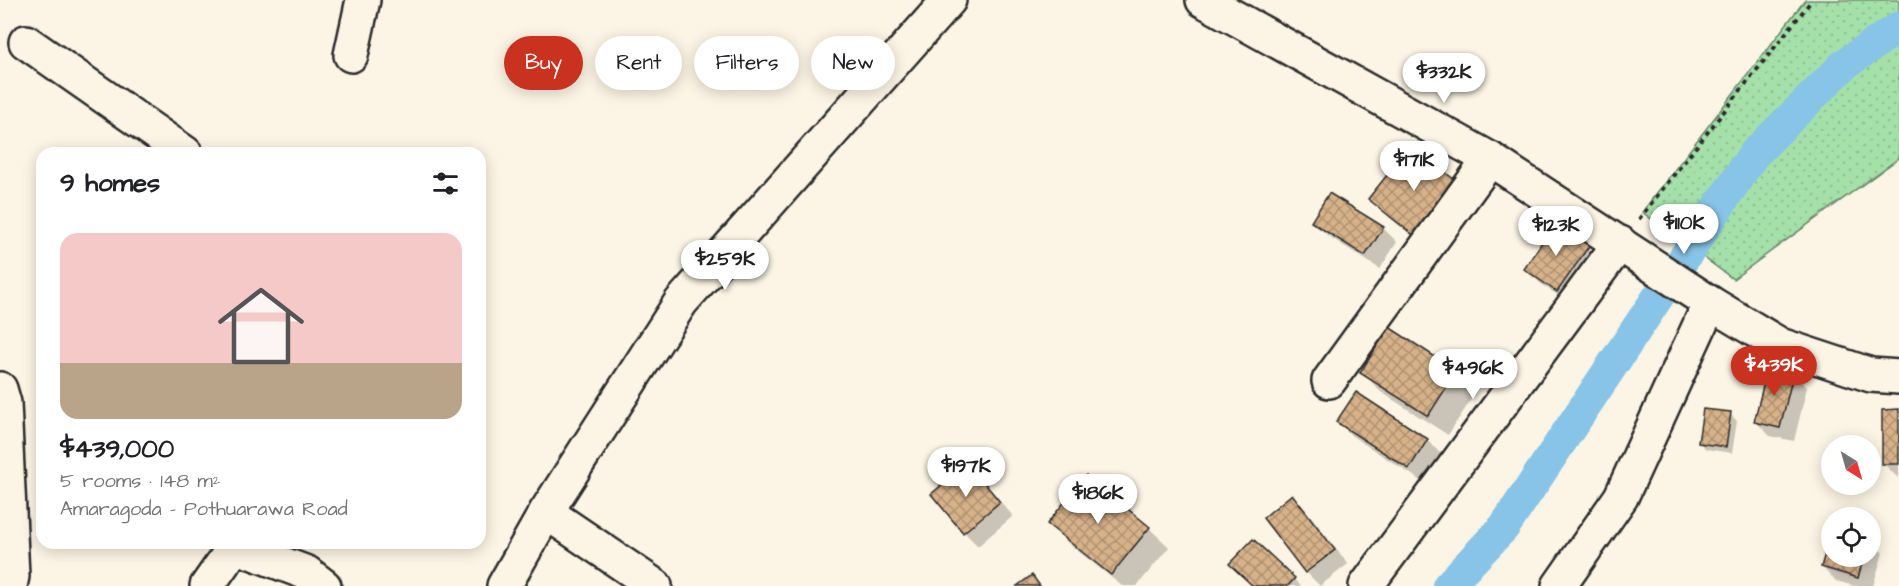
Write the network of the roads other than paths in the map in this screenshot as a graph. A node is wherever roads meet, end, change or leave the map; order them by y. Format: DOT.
graph roads {
  1 [pos="363,0"];
  2 [pos="949,0"];
  3 [pos="1203,0"];
  4 [pos="26,42"];
  5 [pos="351,55"];
  6 [pos="175,147"];
  7 [pos="1490,159"];
  8 [pos="1620,243"];
  9 [pos="1699,296"];
  10 [pos="1899,377"];
  11 [pos="1329,381"];
  12 [pos="0,389"];
  13 [pos="546,512"];
  14 [pos="232,549"];
  15 [pos="243,549"];
  16 [pos="311,582"];
  17 [pos="10,586"];
  18 [pos="207,586"];
  19 [pos="504,586"];
  20 [pos="655,586"];
  21 [pos="1366,586"];
  22 [pos="1559,586"];
  1 -- 5 [label="street"];
  2 -- 13 [label="street"];
  3 -- 7 [label="street"];
  4 -- 6 [label="street"];
  7 -- 8 [label="street"];
  7 -- 11 [label="street"];
  8 -- 9 [label="street"];
  8 -- 21 [label="street"];
  9 -- 10 [label="street"];
  9 -- 22 [label="street"];
  12 -- 17 [label="street"];
  13 -- 19 [label="street"];
  13 -- 20 [label="street"];
  14 -- 18 [label="street"];
  15 -- 16 [label="street"];
}
